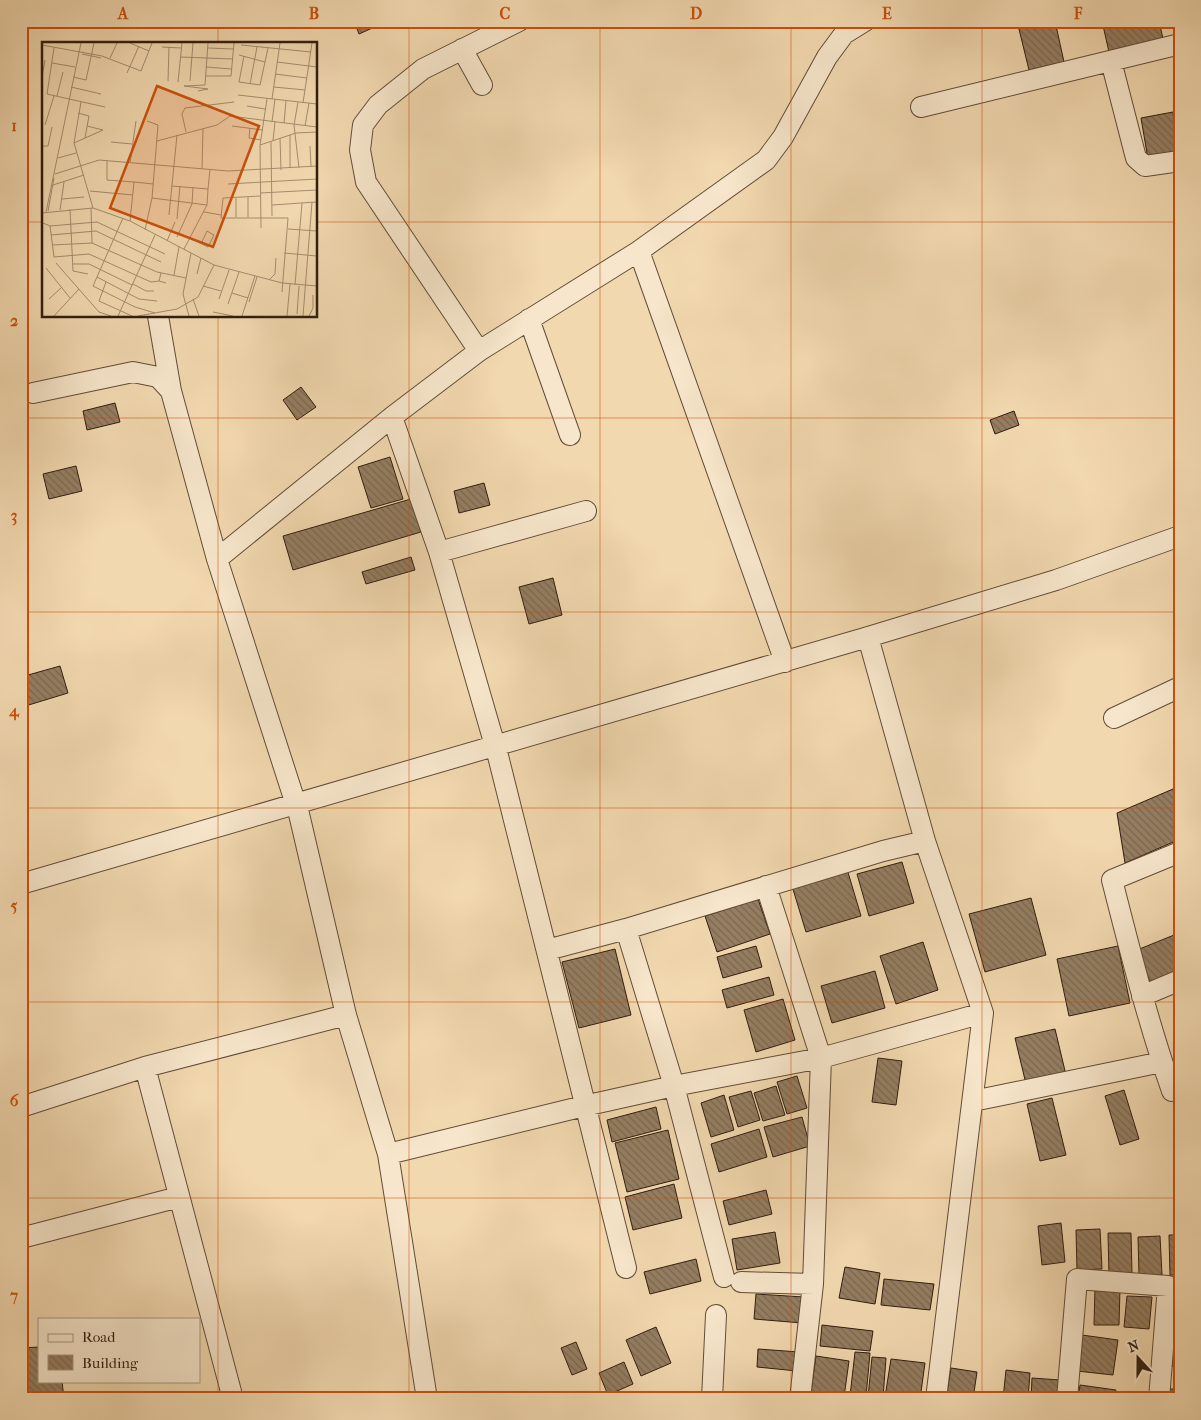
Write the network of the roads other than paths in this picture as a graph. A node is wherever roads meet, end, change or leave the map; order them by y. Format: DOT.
graph roads {
  1 [pos="519,21"];
  2 [pos="865,21"];
  3 [pos="1180,44"];
  4 [pos="462,49"];
  5 [pos="1111,61"];
  6 [pos="482,85"];
  7 [pos="921,107"];
  8 [pos="1180,161"];
  9 [pos="639,252"];
  10 [pos="158,318"];
  11 [pos="529,319"];
  12 [pos="479,351"];
  13 [pos="171,391"];
  14 [pos="33,393"];
  15 [pos="392,417"];
  16 [pos="570,435"];
  17 [pos="586,510"];
  18 [pos="1180,536"];
  19 [pos="439,552"];
  20 [pos="217,559"];
  21 [pos="868,638"];
  22 [pos="785,662"];
  23 [pos="1180,687"];
  24 [pos="1114,718"];
  25 [pos="495,746"];
  26 [pos="296,804"];
  27 [pos="925,841"];
  28 [pos="1180,852"];
  29 [pos="23,878"];
  30 [pos="766,886"];
  31 [pos="626,929"];
  32 [pos="547,950"];
  33 [pos="1180,980"];
  34 [pos="1142,996"];
  35 [pos="983,1013"];
  36 [pos="346,1015"];
  37 [pos="821,1058"];
  38 [pos="1162,1062"];
  39 [pos="145,1067"];
  40 [pos="674,1086"];
  41 [pos="1180,1087"];
  42 [pos="973,1102"];
  43 [pos="584,1106"];
  44 [pos="21,1107"];
  45 [pos="388,1154"];
  46 [pos="179,1197"];
  47 [pos="21,1238"];
  48 [pos="626,1268"];
  49 [pos="813,1284"];
  50 [pos="716,1315"];
  51 [pos="233,1399"];
  52 [pos="427,1399"];
  53 [pos="712,1399"];
  54 [pos="800,1399"];
  55 [pos="936,1399"];
  56 [pos="1067,1399"];
  57 [pos="1159,1399"];
  1 -- 4 [label="street"];
  2 -- 9 [label="street"];
  3 -- 5 [label="street"];
  4 -- 6 [label="street"];
  4 -- 12 [label="street"];
  5 -- 7 [label="street"];
  5 -- 8 [label="street"];
  9 -- 11 [label="street"];
  9 -- 22 [label="street"];
  10 -- 13 [label="street"];
  11 -- 12 [label="street"];
  11 -- 16 [label="street"];
  12 -- 15 [label="street"];
  13 -- 14 [label="street"];
  13 -- 20 [label="street"];
  15 -- 19 [label="street"];
  15 -- 20 [label="street"];
  17 -- 19 [label="street"];
  18 -- 21 [label="street"];
  19 -- 25 [label="street"];
  20 -- 26 [label="street"];
  21 -- 22 [label="street"];
  21 -- 27 [label="street"];
  22 -- 25 [label="street"];
  23 -- 24 [label="street"];
  25 -- 26 [label="street"];
  25 -- 32 [label="street"];
  26 -- 29 [label="street"];
  26 -- 36 [label="street"];
  27 -- 30 [label="street"];
  27 -- 35 [label="street"];
  28 -- 34 [label="street"];
  30 -- 31 [label="street"];
  30 -- 37 [label="street"];
  31 -- 32 [label="street"];
  31 -- 40 [label="street"];
  32 -- 43 [label="street"];
  33 -- 34 [label="street"];
  34 -- 38 [label="street"];
  35 -- 37 [label="street"];
  35 -- 42 [label="street"];
  36 -- 39 [label="street"];
  36 -- 45 [label="street"];
  37 -- 40 [label="street"];
  37 -- 49 [label="street"];
  38 -- 41 [label="street"];
  38 -- 42 [label="street"];
  39 -- 44 [label="street"];
  39 -- 46 [label="street"];
  40 -- 43 [label="street"];
  40 -- 49 [label="street"];
  42 -- 55 [label="street"];
  43 -- 45 [label="street"];
  43 -- 48 [label="street"];
  45 -- 52 [label="street"];
  46 -- 47 [label="street"];
  46 -- 51 [label="street"];
  49 -- 54 [label="street"];
  50 -- 53 [label="street"];
  56 -- 57 [label="street"];
}
